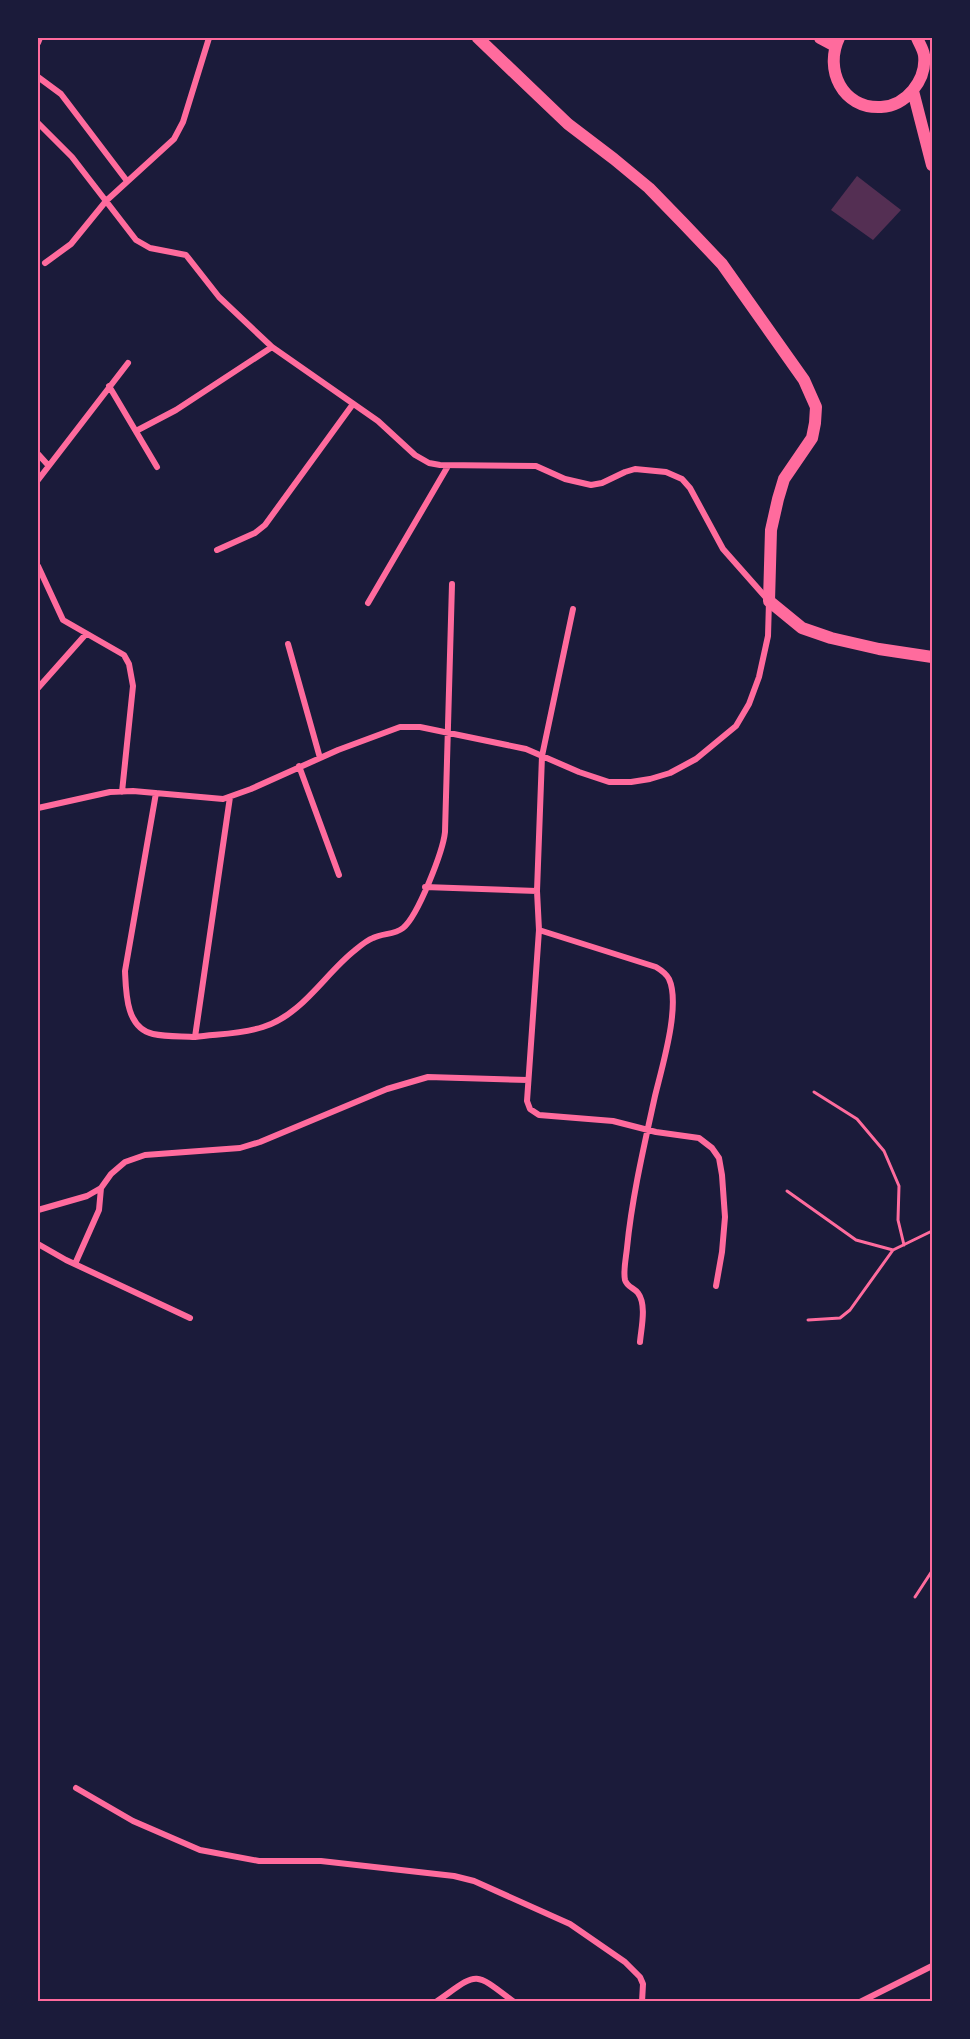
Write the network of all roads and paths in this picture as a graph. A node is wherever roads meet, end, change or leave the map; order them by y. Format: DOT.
graph roads {
  1 [pos="40,38"];
  2 [pos="209,38"];
  3 [pos="478,38"];
  4 [pos="820,38"];
  5 [pos="917,38"];
  6 [pos="837,42"];
  7 [pos="38,43"];
  8 [pos="933,61"];
  9 [pos="922,74"];
  10 [pos="38,77"];
  11 [pos="913,91"];
  12 [pos="38,123"];
  13 [pos="933,165"];
  14 [pos="128,181"];
  15 [pos="106,201"];
  16 [pos="45,263"];
  17 [pos="272,347"];
  18 [pos="128,363"];
  19 [pos="109,386"];
  20 [pos="353,404"];
  21 [pos="135,431"];
  22 [pos="38,454"];
  23 [pos="48,465"];
  24 [pos="448,466"];
  25 [pos="157,467"];
  26 [pos="38,480"];
  27 [pos="217,550"];
  28 [pos="38,566"];
  29 [pos="452,584"];
  30 [pos="770,601"];
  31 [pos="368,603"];
  32 [pos="573,609"];
  33 [pos="86,634"];
  34 [pos="288,644"];
  35 [pos="933,657"];
  36 [pos="38,688"];
  37 [pos="449,733"];
  38 [pos="542,756"];
  39 [pos="320,758"];
  40 [pos="299,766"];
  41 [pos="122,792"];
  42 [pos="156,793"];
  43 [pos="230,797"];
  44 [pos="38,808"];
  45 [pos="339,874"];
  46 [pos="425,887"];
  47 [pos="537,891"];
  48 [pos="539,930"];
  49 [pos="195,1037"];
  50 [pos="528,1080"];
  51 [pos="814,1092"];
  52 [pos="647,1129"];
  53 [pos="100,1188"];
  54 [pos="787,1191"];
  55 [pos="38,1210"];
  56 [pos="933,1231"];
  57 [pos="38,1244"];
  58 [pos="904,1245"];
  59 [pos="893,1250"];
  60 [pos="75,1264"];
  61 [pos="716,1286"];
  62 [pos="190,1318"];
  63 [pos="808,1320"];
  64 [pos="640,1342"];
  65 [pos="933,1571"];
  66 [pos="915,1597"];
  67 [pos="76,1788"];
  68 [pos="933,1966"];
  69 [pos="436,2001"];
  70 [pos="514,2001"];
  71 [pos="642,2001"];
  72 [pos="860,2001"];
  1 -- 7 [label="street"];
  2 -- 14 [label="street"];
  3 -- 30 [label="main road"];
  4 -- 6 [label="main road"];
  5 -- 9 [label="main road"];
  6 -- 11 [label="main road"];
  8 -- 9 [label="street"];
  9 -- 11 [label="main road"];
  10 -- 14 [label="street"];
  11 -- 13 [label="main road"];
  12 -- 15 [label="street"];
  14 -- 15 [label="street"];
  15 -- 16 [label="street"];
  15 -- 17 [label="street"];
  17 -- 20 [label="street"];
  17 -- 21 [label="street"];
  18 -- 19 [label="street"];
  19 -- 21 [label="street"];
  19 -- 23 [label="street"];
  20 -- 24 [label="street"];
  20 -- 27 [label="street"];
  21 -- 25 [label="street"];
  22 -- 23 [label="street"];
  23 -- 26 [label="street"];
  24 -- 30 [label="street"];
  24 -- 31 [label="street"];
  28 -- 33 [label="street"];
  29 -- 37 [label="street"];
  30 -- 35 [label="main road"];
  30 -- 38 [label="street"];
  32 -- 38 [label="street"];
  33 -- 36 [label="street"];
  33 -- 41 [label="street"];
  34 -- 39 [label="street"];
  37 -- 38 [label="street"];
  37 -- 39 [label="street"];
  37 -- 46 [label="street"];
  38 -- 47 [label="street"];
  39 -- 40 [label="street"];
  40 -- 43 [label="street"];
  40 -- 45 [label="street"];
  41 -- 42 [label="street"];
  41 -- 44 [label="street"];
  42 -- 43 [label="street"];
  42 -- 49 [label="street"];
  43 -- 49 [label="street"];
  46 -- 47 [label="street"];
  46 -- 49 [label="street"];
  47 -- 48 [label="street"];
  48 -- 50 [label="street"];
  48 -- 52 [label="street"];
  50 -- 52 [label="street"];
  50 -- 53 [label="street"];
  51 -- 58 [label="path"];
  52 -- 61 [label="street"];
  52 -- 64 [label="street"];
  53 -- 55 [label="street"];
  53 -- 60 [label="street"];
  54 -- 59 [label="path"];
  56 -- 58 [label="path"];
  57 -- 60 [label="street"];
  58 -- 59 [label="path"];
  59 -- 63 [label="path"];
  60 -- 62 [label="street"];
  65 -- 66 [label="path"];
  67 -- 71 [label="street"];
  68 -- 72 [label="street"];
  69 -- 70 [label="street"];
}
